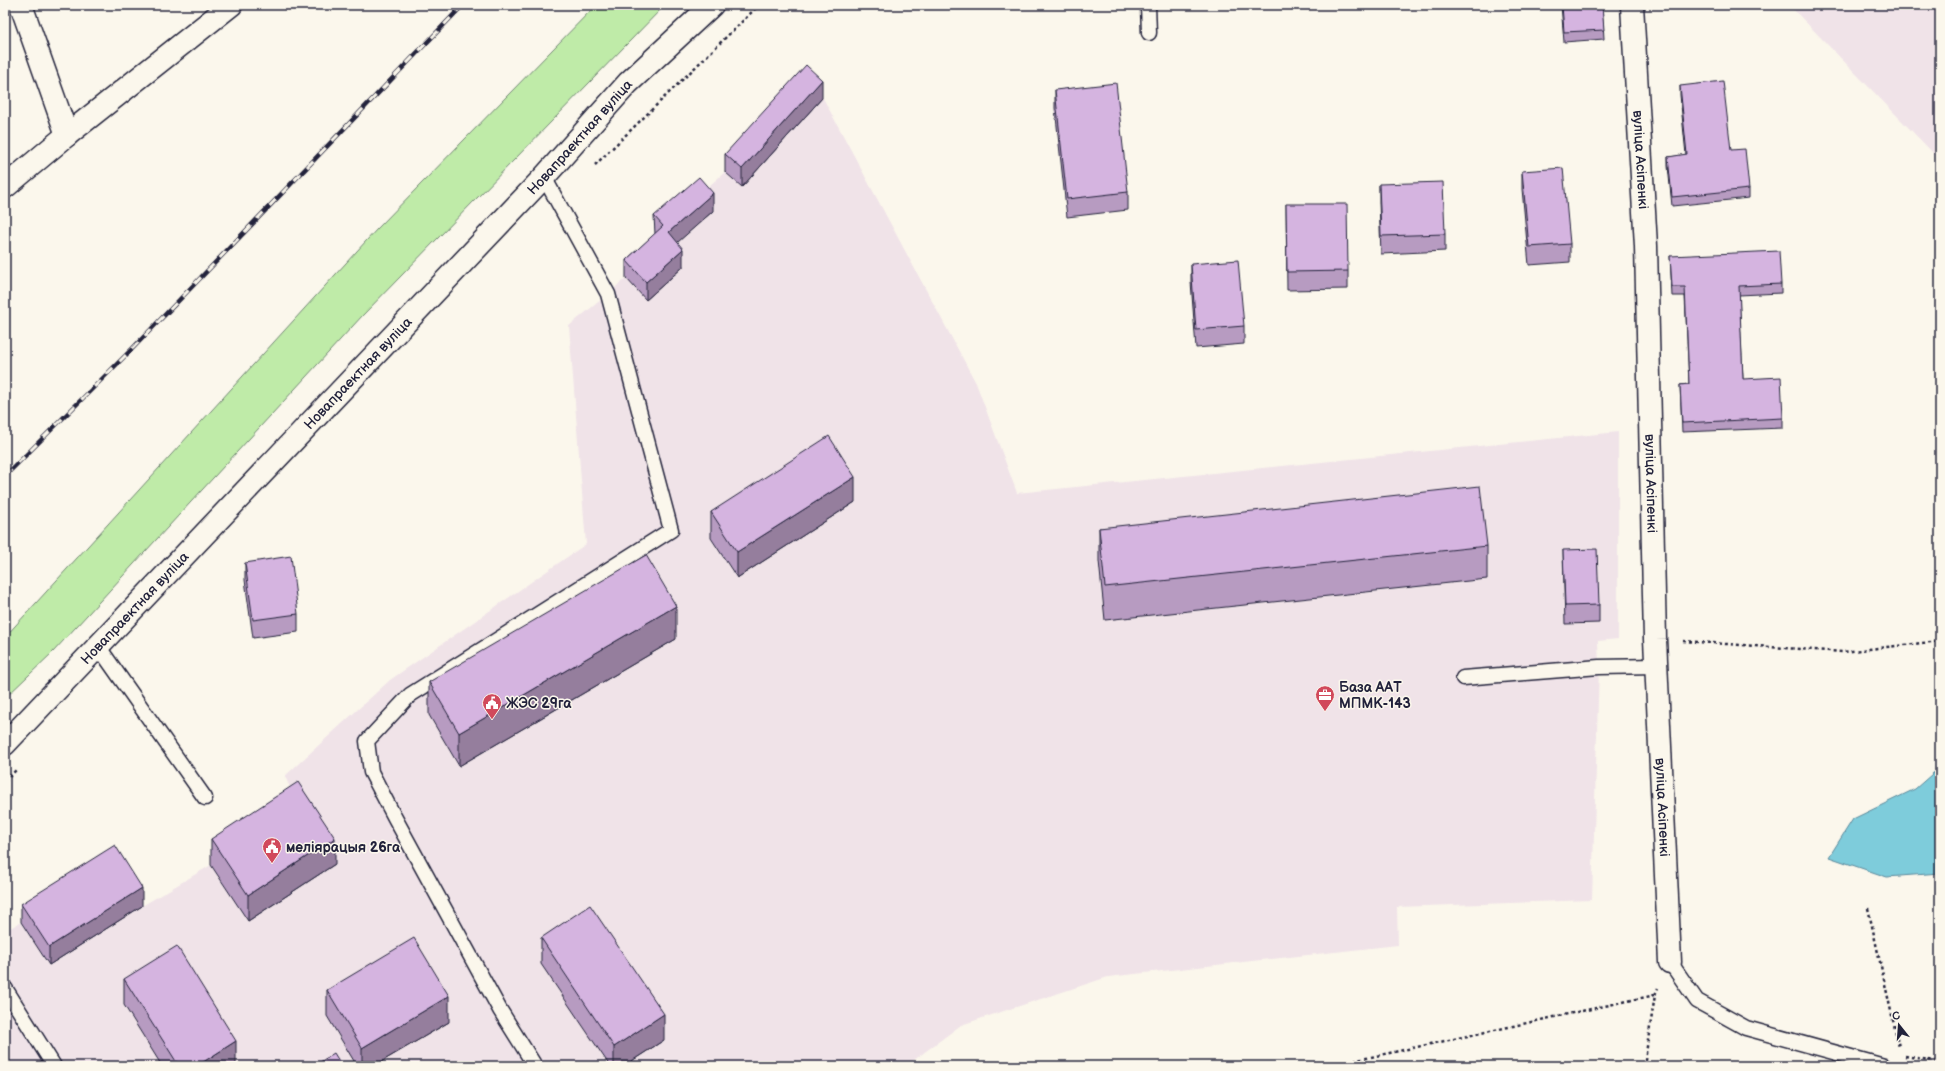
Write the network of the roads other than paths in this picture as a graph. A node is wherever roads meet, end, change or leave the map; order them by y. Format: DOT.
graph roads {
  1 [pos="21,5"];
  2 [pos="231,5"];
  3 [pos="712,5"];
  4 [pos="1148,5"];
  5 [pos="1632,5"];
  6 [pos="1149,33"];
  7 [pos="66,135"];
  8 [pos="544,178"];
  9 [pos="5,187"];
  10 [pos="98,646"];
  11 [pos="1657,666"];
  12 [pos="1463,678"];
  13 [pos="5,744"];
  14 [pos="205,798"];
  15 [pos="1670,962"];
  16 [pos="5,988"];
  17 [pos="54,1066"];
  18 [pos="535,1066"];
  19 [pos="1884,1066"];
  1 -- 7 [label="street"];
  2 -- 7 [label="street"];
  3 -- 8 [label="street, Новапраектная вуліца"];
  4 -- 6 [label="lane"];
  5 -- 11 [label="street, вуліца Асіпенкі"];
  7 -- 9 [label="street"];
  8 -- 10 [label="street, Новапраектная вуліца"];
  8 -- 18 [label="lane"];
  10 -- 13 [label="street, Новапраектная вуліца"];
  10 -- 14 [label="lane"];
  11 -- 12 [label="lane"];
  11 -- 15 [label="street, вуліца Асіпенкі"];
  15 -- 19 [label="lane"];
  16 -- 17 [label="lane"];
}
